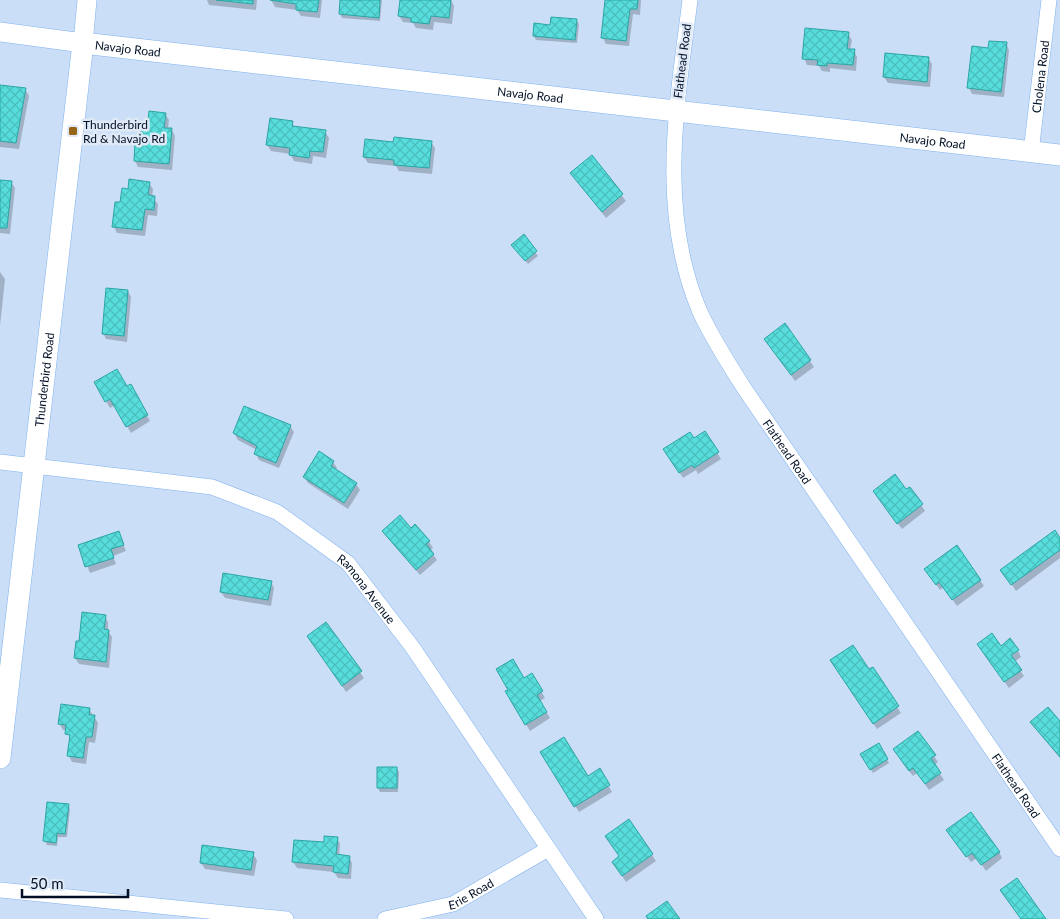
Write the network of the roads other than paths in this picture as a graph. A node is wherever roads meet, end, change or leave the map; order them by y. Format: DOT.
graph roads {
  1 [pos="87,0"];
  2 [pos="690,0"];
  3 [pos="1049,0"];
  4 [pos="0,32"];
  5 [pos="83,43"];
  6 [pos="676,112"];
  7 [pos="1031,152"];
  8 [pos="1060,155"];
  9 [pos="0,462"];
  10 [pos="34,466"];
  11 [pos="0,758"];
  12 [pos="548,849"];
  13 [pos="1060,849"];
  14 [pos="0,890"];
  15 [pos="286,919"];
  16 [pos="385,919"];
  17 [pos="596,919"];
  1 -- 5 [label="street, Thunderbird Road"];
  2 -- 6 [label="street, Flathead Road"];
  3 -- 7 [label="street, Cholena Road"];
  4 -- 5 [label="street, Navajo Road"];
  5 -- 6 [label="main road, Navajo Road"];
  5 -- 10 [label="main road, Thunderbird Road"];
  6 -- 7 [label="main road, Navajo Road"];
  6 -- 13 [label="street, Flathead Road"];
  7 -- 8 [label="main road, Navajo Road"];
  9 -- 10 [label="street, Ramona Avenue"];
  10 -- 11 [label="main road, Thunderbird Road"];
  10 -- 12 [label="street, Ramona Avenue"];
  12 -- 16 [label="street, Erie Road"];
  12 -- 17 [label="street, Ramona Avenue"];
  14 -- 15 [label="street"];
}
